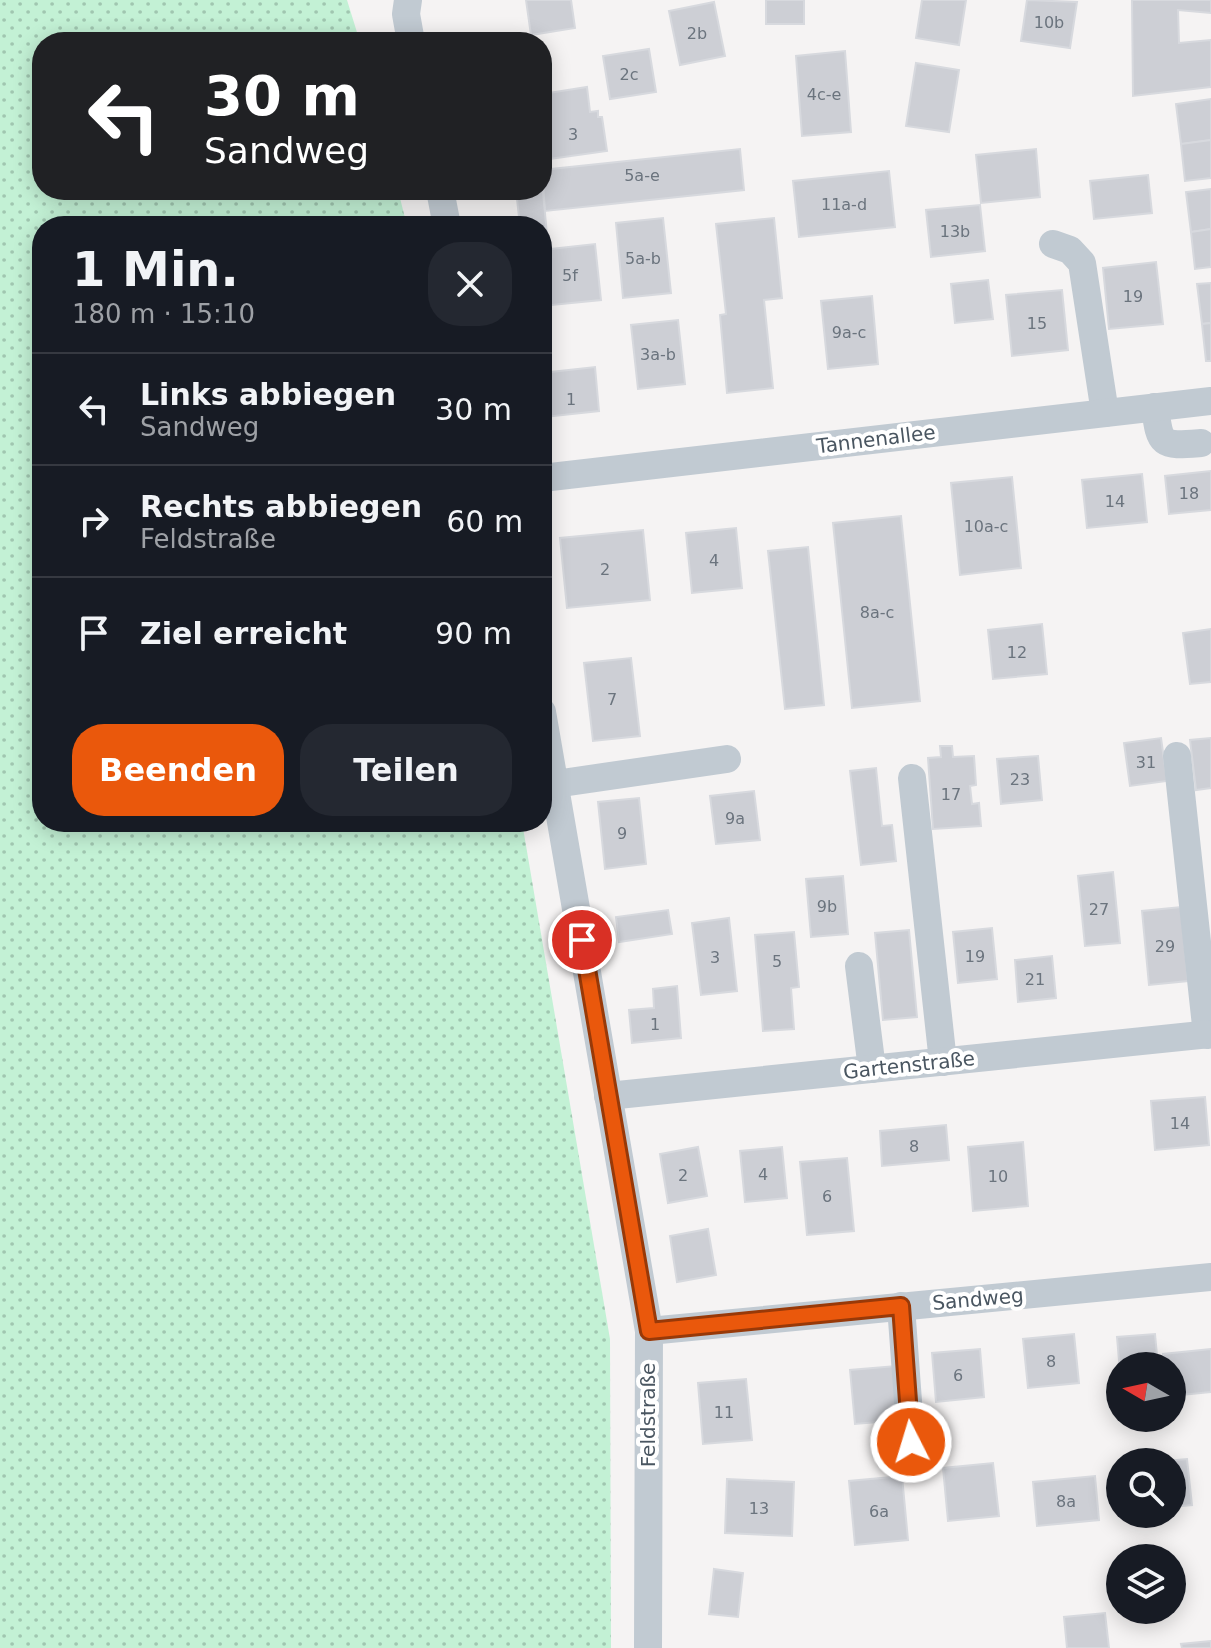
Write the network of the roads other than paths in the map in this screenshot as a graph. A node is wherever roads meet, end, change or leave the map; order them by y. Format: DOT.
graph roads {
  1 [pos="404,5"];
  2 [pos="409,32"];
  3 [pos="1053,244"];
  4 [pos="1211,401"];
  5 [pos="1155,407"];
  6 [pos="1105,413"];
  7 [pos="1201,443"];
  8 [pos="552,477"];
  9 [pos="1177,756"];
  10 [pos="727,759"];
  11 [pos="552,767"];
  12 [pos="912,778"];
  13 [pos="555,784"];
  14 [pos="859,966"];
  15 [pos="1209,1034"];
  16 [pos="943,1062"];
  17 [pos="872,1069"];
  18 [pos="608,1096"];
  19 [pos="1211,1277"];
  20 [pos="901,1306"];
  21 [pos="649,1331"];
  22 [pos="911,1442"];
  23 [pos="648,1648"];
  1 -- 2 [label="street"];
  3 -- 6 [label="street"];
  4 -- 5 [label="street, Tannenallee"];
  5 -- 6 [label="street, Tannenallee"];
  5 -- 7 [label="street"];
  6 -- 8 [label="street, Tannenallee"];
  9 -- 15 [label="street"];
  10 -- 13 [label="street"];
  11 -- 13 [label="street, Feldstraße"];
  12 -- 16 [label="street"];
  13 -- 18 [label="street, Feldstraße"];
  14 -- 17 [label="street"];
  15 -- 16 [label="street, Gartenstraße"];
  16 -- 17 [label="street, Gartenstraße"];
  17 -- 18 [label="street, Gartenstraße"];
  18 -- 21 [label="street, Feldstraße"];
  19 -- 20 [label="street, Sandweg"];
  20 -- 21 [label="street, Sandweg"];
  20 -- 22 [label="street"];
  21 -- 23 [label="street, Feldstraße"];
}
